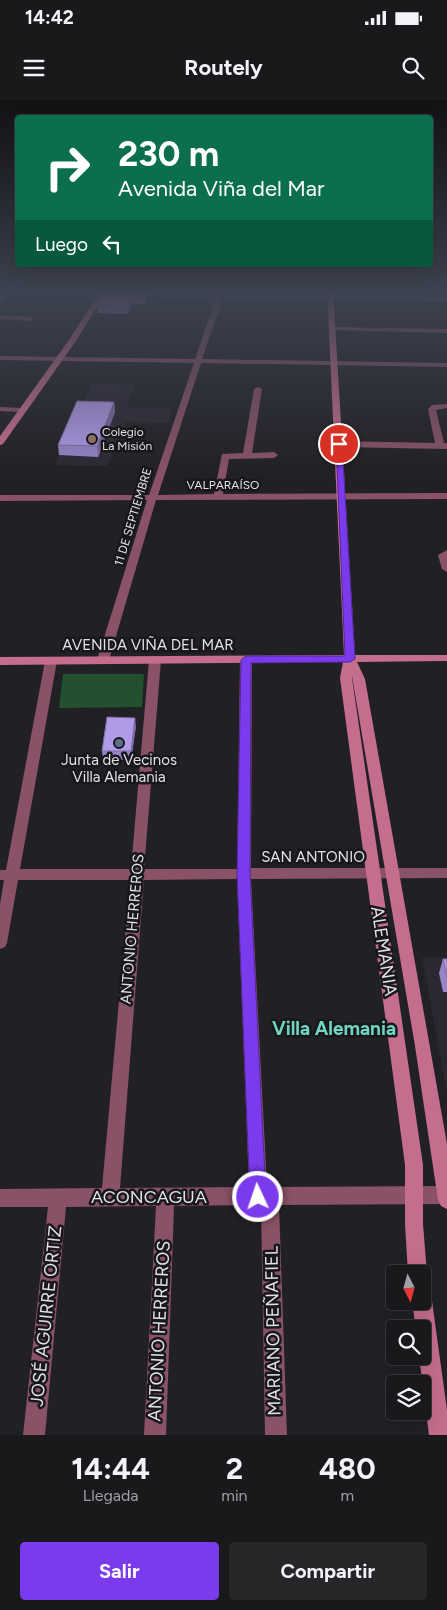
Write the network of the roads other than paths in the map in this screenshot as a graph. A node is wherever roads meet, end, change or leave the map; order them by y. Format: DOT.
graph roads {
  1 [pos="63,352"];
  2 [pos="200,352"];
  3 [pos="333,352"];
  4 [pos="0,358"];
  5 [pos="58,359"];
  6 [pos="197,361"];
  7 [pos="333,363"];
  8 [pos="447,365"];
  9 [pos="258,390"];
  10 [pos="447,406"];
  11 [pos="0,409"];
  12 [pos="21,410"];
  13 [pos="0,442"];
  14 [pos="339,444"];
  15 [pos="443,446"];
  16 [pos="274,455"];
  17 [pos="248,456"];
  18 [pos="447,496"];
  19 [pos="218,497"];
  20 [pos="342,497"];
  21 [pos="0,498"];
  22 [pos="152,498"];
  23 [pos="447,553"];
  24 [pos="447,569"];
  25 [pos="447,658"];
  26 [pos="350,659"];
  27 [pos="103,660"];
  28 [pos="155,660"];
  29 [pos="246,660"];
  30 [pos="0,661"];
  31 [pos="51,661"];
  32 [pos="373,873"];
  33 [pos="393,873"];
  34 [pos="447,873"];
  35 [pos="137,874"];
  36 [pos="244,874"];
  37 [pos="6,875"];
  38 [pos="0,942"];
  39 [pos="264,1196"];
  40 [pos="414,1196"];
  41 [pos="165,1197"];
  42 [pos="447,1197"];
  43 [pos="0,1198"];
  44 [pos="58,1198"];
  45 [pos="110,1198"];
  46 [pos="417,1265"];
  47 [pos="423,1310"];
  48 [pos="34,1435"];
  49 [pos="155,1435"];
  50 [pos="276,1435"];
  51 [pos="440,1435"];
  1 -- 5 [label="street"];
  2 -- 6 [label="street, 11 DE SEPTIEMBRE"];
  3 -- 7 [label="street, ALEMANIA"];
  4 -- 5 [label="street"];
  5 -- 6 [label="street"];
  5 -- 12 [label="street"];
  6 -- 7 [label="street"];
  6 -- 22 [label="street, 11 DE SEPTIEMBRE"];
  7 -- 8 [label="street"];
  7 -- 14 [label="street, ALEMANIA"];
  9 -- 17 [label="street"];
  10 -- 15 [label="street"];
  11 -- 12 [label="street"];
  12 -- 13 [label="street"];
  14 -- 15 [label="street"];
  14 -- 20 [label="street, ALEMANIA"];
  16 -- 17 [label="street"];
  17 -- 19 [label="street"];
  18 -- 20 [label="street, VALPARAÍSO"];
  19 -- 20 [label="street, VALPARAÍSO"];
  19 -- 22 [label="street, VALPARAÍSO"];
  20 -- 26 [label="street, ALEMANIA"];
  21 -- 22 [label="street, VALPARAÍSO"];
  22 -- 27 [label="street, 11 DE SEPTIEMBRE"];
  23 -- 24 [label="street"];
  25 -- 26 [label="street, AVENIDA VIÑA DEL MAR"];
  26 -- 29 [label="street, AVENIDA VIÑA DEL MAR"];
  26 -- 32 [label="street, ALEMANIA"];
  26 -- 33 [label="street, ALEMANIA"];
  27 -- 28 [label="street, AVENIDA VIÑA DEL MAR"];
  27 -- 31 [label="street, AVENIDA VIÑA DEL MAR"];
  28 -- 29 [label="street, AVENIDA VIÑA DEL MAR"];
  28 -- 35 [label="street, ANTONIO HERREROS"];
  29 -- 36 [label="street, MARIANO PEÑAFIEL"];
  30 -- 31 [label="street, AVENIDA VIÑA DEL MAR"];
  31 -- 37 [label="street"];
  32 -- 33 [label="street, SAN ANTONIO"];
  32 -- 36 [label="street, SAN ANTONIO"];
  32 -- 40 [label="street, ALEMANIA"];
  33 -- 34 [label="street, SAN ANTONIO"];
  33 -- 42 [label="street, ALEMANIA"];
  35 -- 36 [label="street, SAN ANTONIO"];
  35 -- 37 [label="street, SAN ANTONIO"];
  35 -- 45 [label="street, ANTONIO HERREROS"];
  36 -- 39 [label="street, MARIANO PEÑAFIEL"];
  37 -- 38 [label="street"];
  39 -- 40 [label="street, ACONCAGUA"];
  39 -- 41 [label="street, ACONCAGUA"];
  39 -- 50 [label="street, MARIANO PEÑAFIEL"];
  40 -- 42 [label="street, ACONCAGUA"];
  40 -- 46 [label="street, ALEMANIA"];
  41 -- 45 [label="street, ACONCAGUA"];
  41 -- 49 [label="street, ANTONIO HERREROS"];
  43 -- 44 [label="street, ACONCAGUA"];
  44 -- 45 [label="street, ACONCAGUA"];
  44 -- 48 [label="street, JOSÉ AGUIRRE ORTIZ"];
  47 -- 51 [label="street"];
}
